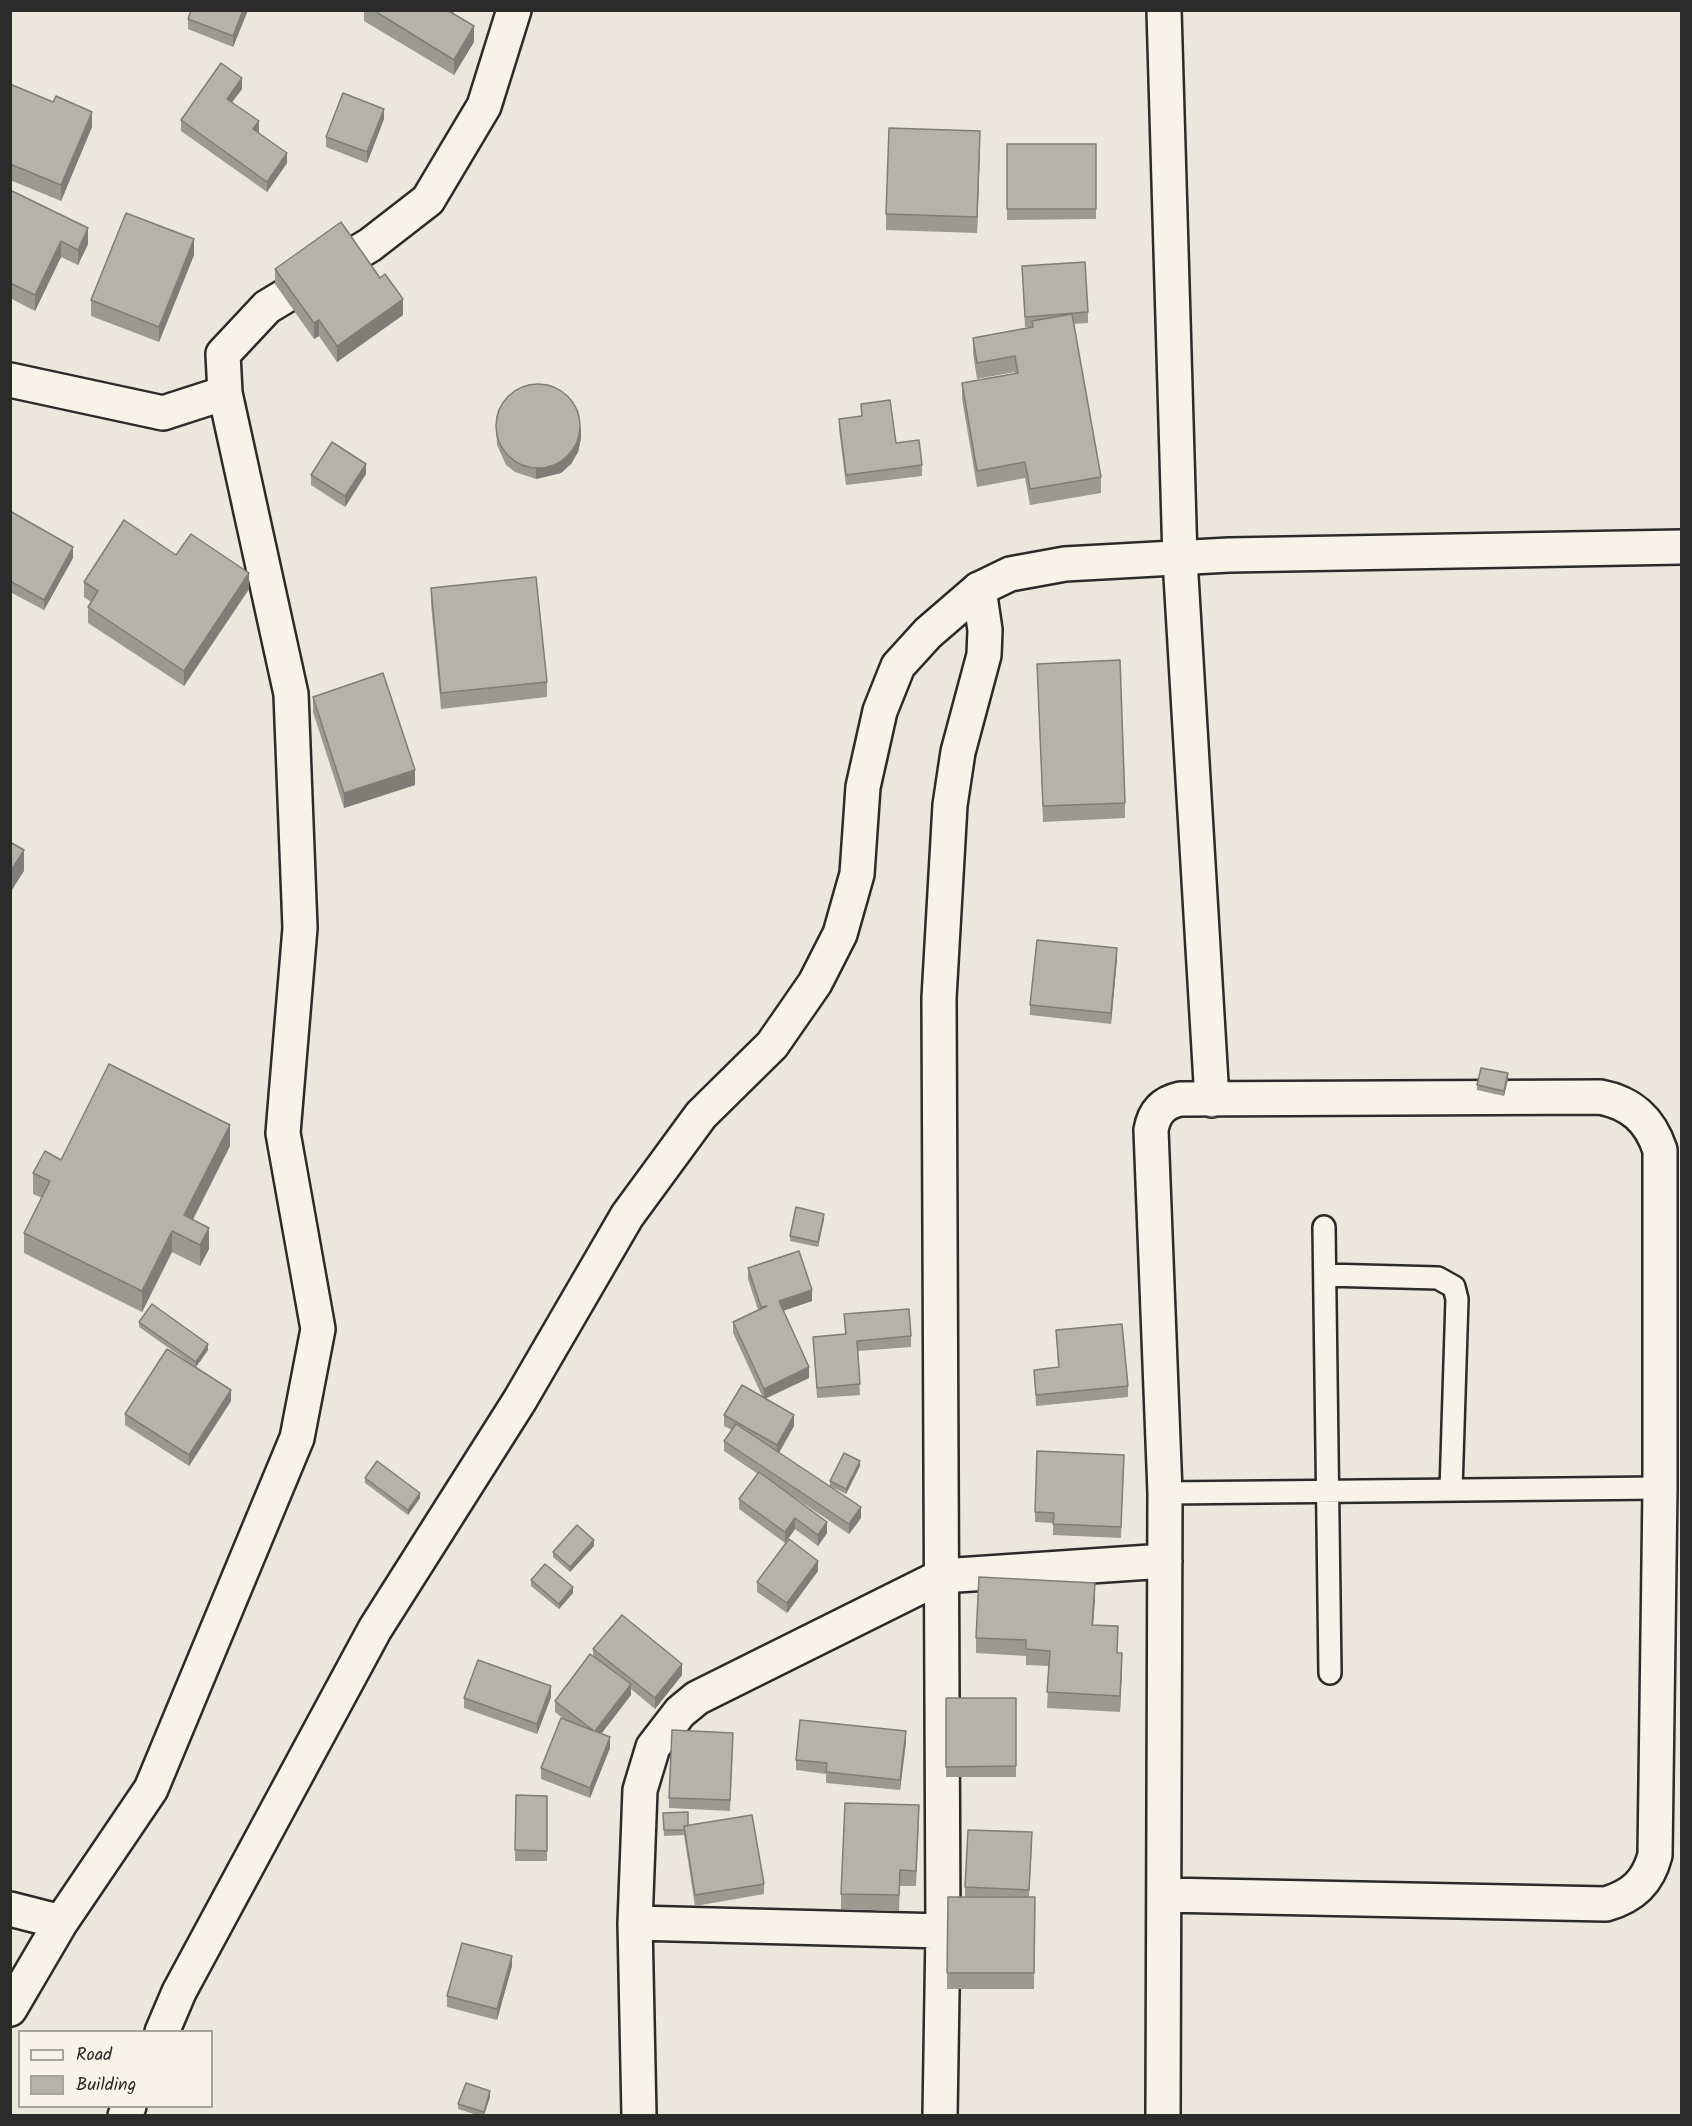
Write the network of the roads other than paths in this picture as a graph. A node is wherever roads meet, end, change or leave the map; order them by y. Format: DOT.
graph roads {
  1 [pos="514,10"];
  2 [pos="1164,10"];
  3 [pos="10,380"];
  4 [pos="225,393"];
  5 [pos="1682,547"];
  6 [pos="1180,559"];
  7 [pos="979,589"];
  8 [pos="1212,1100"];
  9 [pos="1324,1227"];
  10 [pos="1325,1275"];
  11 [pos="1660,1488"];
  12 [pos="1451,1490"];
  13 [pos="1328,1491"];
  14 [pos="1165,1493"];
  15 [pos="1165,1562"];
  16 [pos="942,1576"];
  17 [pos="1330,1673"];
  18 [pos="1164,1895"];
  19 [pos="10,1909"];
  20 [pos="61,1922"];
  21 [pos="635,1923"];
  22 [pos="943,1931"];
  23 [pos="10,2009"];
  24 [pos="162,2030"];
  25 [pos="639,2115"];
  26 [pos="940,2115"];
  27 [pos="1163,2115"];
  1 -- 4 [label="street"];
  2 -- 6 [label="street"];
  3 -- 4 [label="street"];
  4 -- 20 [label="street"];
  5 -- 6 [label="street"];
  6 -- 7 [label="street"];
  6 -- 8 [label="street"];
  7 -- 16 [label="street"];
  7 -- 24 [label="street"];
  8 -- 11 [label="street"];
  8 -- 14 [label="street"];
  9 -- 10 [label="lane"];
  10 -- 12 [label="lane"];
  10 -- 13 [label="lane"];
  11 -- 12 [label="lane"];
  11 -- 18 [label="street"];
  12 -- 13 [label="lane"];
  13 -- 14 [label="lane"];
  13 -- 17 [label="lane"];
  14 -- 15 [label="street"];
  15 -- 16 [label="street"];
  15 -- 18 [label="street"];
  16 -- 21 [label="street"];
  16 -- 22 [label="street"];
  18 -- 27 [label="street"];
  19 -- 20 [label="street"];
  20 -- 23 [label="street"];
  21 -- 22 [label="street"];
  21 -- 25 [label="street"];
  22 -- 26 [label="street"];
}
